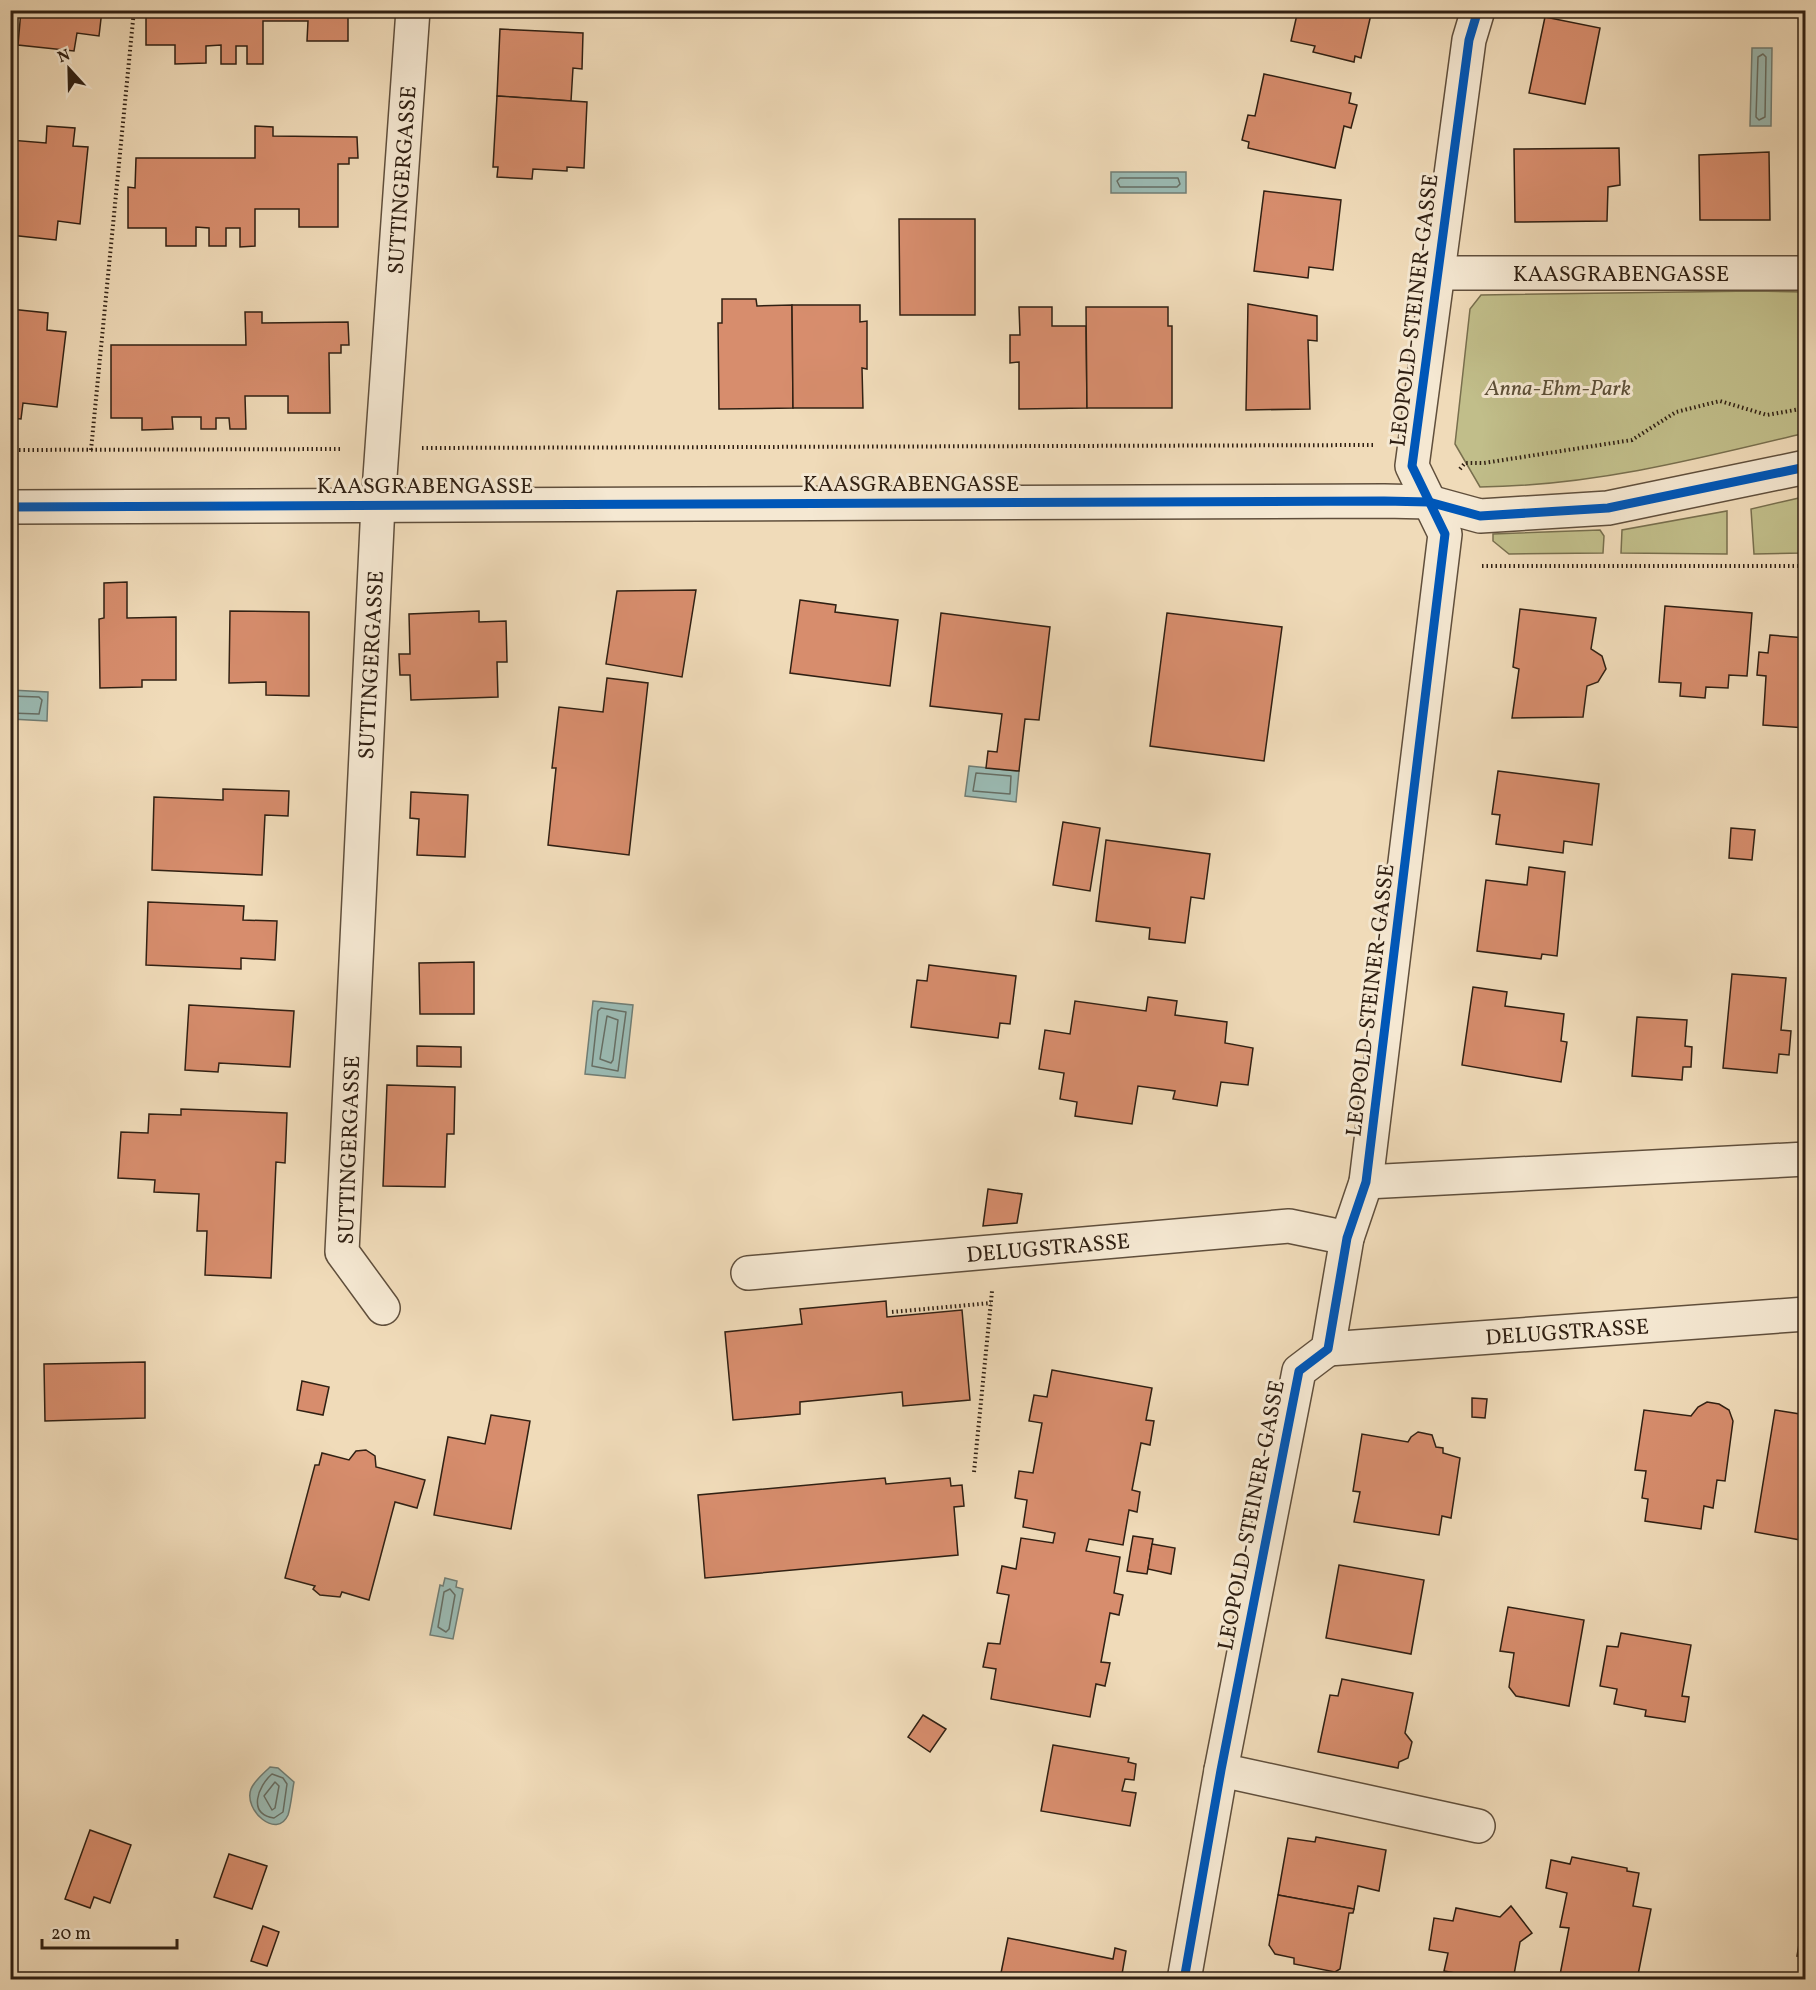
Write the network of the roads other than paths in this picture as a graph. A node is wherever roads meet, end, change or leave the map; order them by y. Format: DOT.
graph roads {
  1 [pos="413,10"];
  2 [pos="1478,10"];
  3 [pos="1436,273"];
  4 [pos="1806,273"];
  5 [pos="1806,467"];
  6 [pos="1430,502"];
  7 [pos="378,505"];
  8 [pos="10,507"];
  9 [pos="1806,1159"];
  10 [pos="1366,1182"];
  11 [pos="1347,1238"];
  12 [pos="748,1273"];
  13 [pos="382,1308"];
  14 [pos="1806,1314"];
  15 [pos="1328,1348"];
  16 [pos="1221,1770"];
  17 [pos="1478,1826"];
  18 [pos="1184,1980"];
  1 -- 7 [label="street, SUTTINGERGASSE"];
  2 -- 3 [label="street, LEOPOLD-STEINER-GASSE"];
  3 -- 4 [label="street, KAASGRABENGASSE"];
  3 -- 6 [label="street, LEOPOLD-STEINER-GASSE"];
  5 -- 6 [label="street, KAASGRABENGASSE"];
  6 -- 7 [label="street, KAASGRABENGASSE"];
  6 -- 10 [label="street, LEOPOLD-STEINER-GASSE"];
  7 -- 8 [label="street, KAASGRABENGASSE"];
  7 -- 13 [label="street, SUTTINGERGASSE"];
  9 -- 10 [label="street"];
  10 -- 11 [label="street, LEOPOLD-STEINER-GASSE"];
  11 -- 12 [label="street, DELUGSTRASSE"];
  11 -- 15 [label="street, LEOPOLD-STEINER-GASSE"];
  14 -- 15 [label="street, DELUGSTRASSE"];
  15 -- 16 [label="street, LEOPOLD-STEINER-GASSE"];
  16 -- 17 [label="street"];
  16 -- 18 [label="street, LEOPOLD-STEINER-GASSE"];
}
